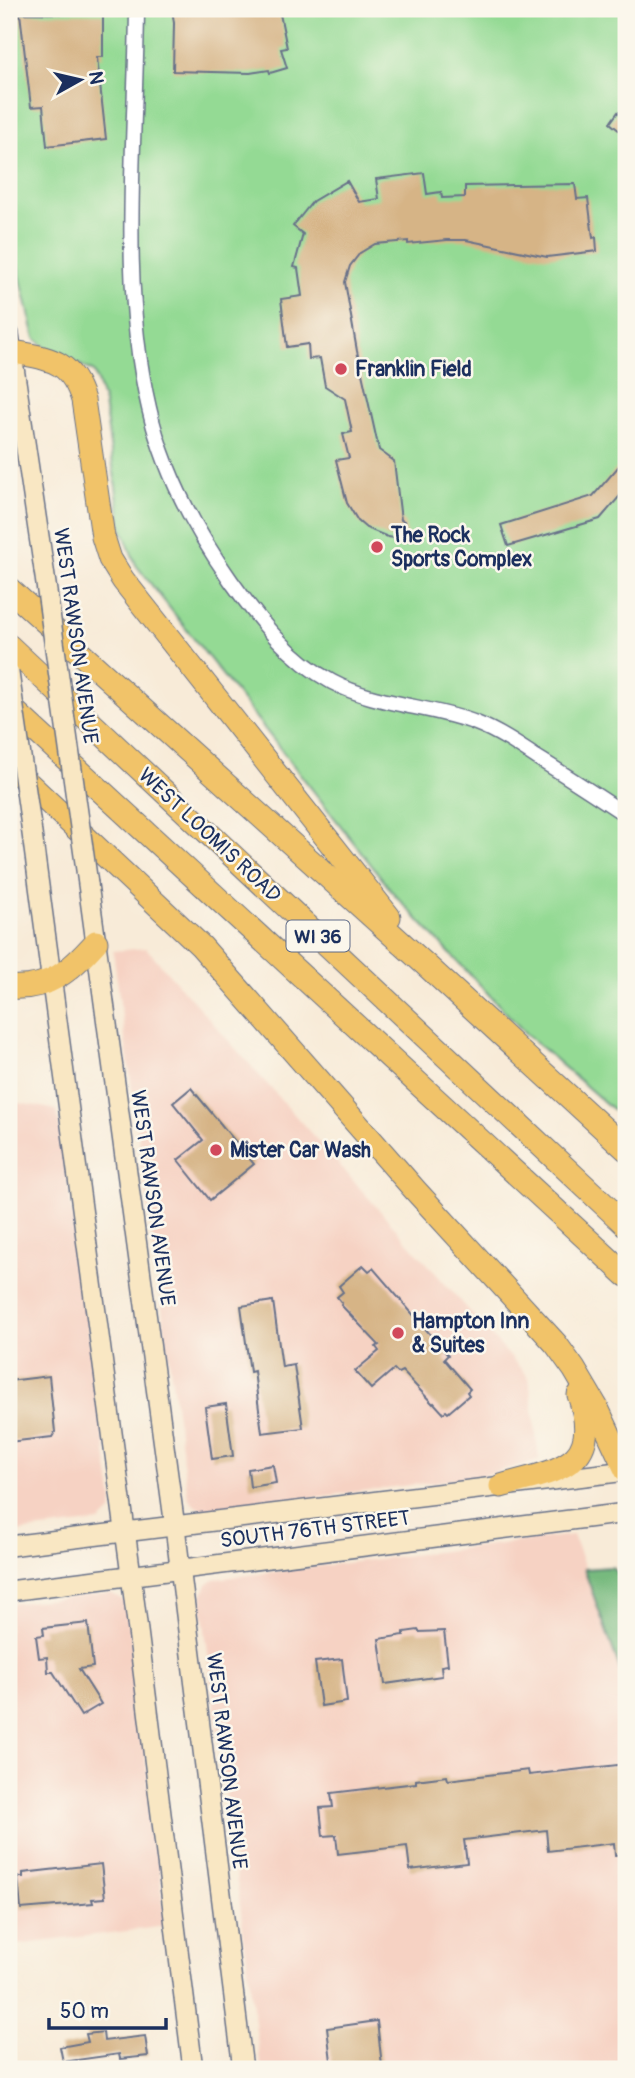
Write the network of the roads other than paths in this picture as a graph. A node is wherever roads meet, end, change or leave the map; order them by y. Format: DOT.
graph roads {
  1 [pos="137,9"];
  2 [pos="10,346"];
  3 [pos="9,589"];
  4 [pos="9,646"];
  5 [pos="9,673"];
  6 [pos="9,706"];
  7 [pos="9,765"];
  8 [pos="626,815"];
  9 [pos="96,942"];
  10 [pos="427,966"];
  11 [pos="50,981"];
  12 [pos="9,987"];
  13 [pos="626,1149"];
  14 [pos="626,1225"];
  15 [pos="626,1275"];
  16 [pos="556,1344"];
  17 [pos="626,1470"];
  18 [pos="501,1486"];
  19 [pos="626,1513"];
  20 [pos="174,1527"];
  21 [pos="125,1532"];
  22 [pos="9,1546"];
  23 [pos="180,1569"];
  24 [pos="131,1576"];
  25 [pos="9,1591"];
  26 [pos="193,2069"];
  27 [pos="243,2069"];
  1 -- 8 [label="street"];
  2 -- 9 [label="main road, WEST RAWSON AVENUE, bridge"];
  2 -- 10 [label="main road"];
  3 -- 10 [label="main road"];
  4 -- 14 [label="main road, WEST LOOMIS ROAD / WI 36"];
  5 -- 11 [label="main road, bridge"];
  6 -- 15 [label="main road, WEST LOOMIS ROAD / WI 36"];
  7 -- 16 [label="main road"];
  9 -- 11 [label="main road"];
  9 -- 20 [label="main road, WEST RAWSON AVENUE"];
  10 -- 13 [label="main road"];
  11 -- 12 [label="main road"];
  11 -- 21 [label="main road"];
  16 -- 17 [label="main road"];
  16 -- 18 [label="main road"];
  17 -- 18 [label="main road, SOUTH 76TH STREET"];
  18 -- 20 [label="main road, SOUTH 76TH STREET"];
  19 -- 23 [label="main road, SOUTH 76TH STREET"];
  20 -- 21 [label="main road, SOUTH 76TH STREET"];
  20 -- 23 [label="main road, WEST RAWSON AVENUE"];
  21 -- 22 [label="main road, SOUTH 76TH STREET"];
  21 -- 24 [label="main road"];
  23 -- 24 [label="main road, SOUTH 76TH STREET"];
  23 -- 27 [label="main road, WEST RAWSON AVENUE"];
  24 -- 25 [label="main road, SOUTH 76TH STREET"];
  24 -- 26 [label="main road"];
}
